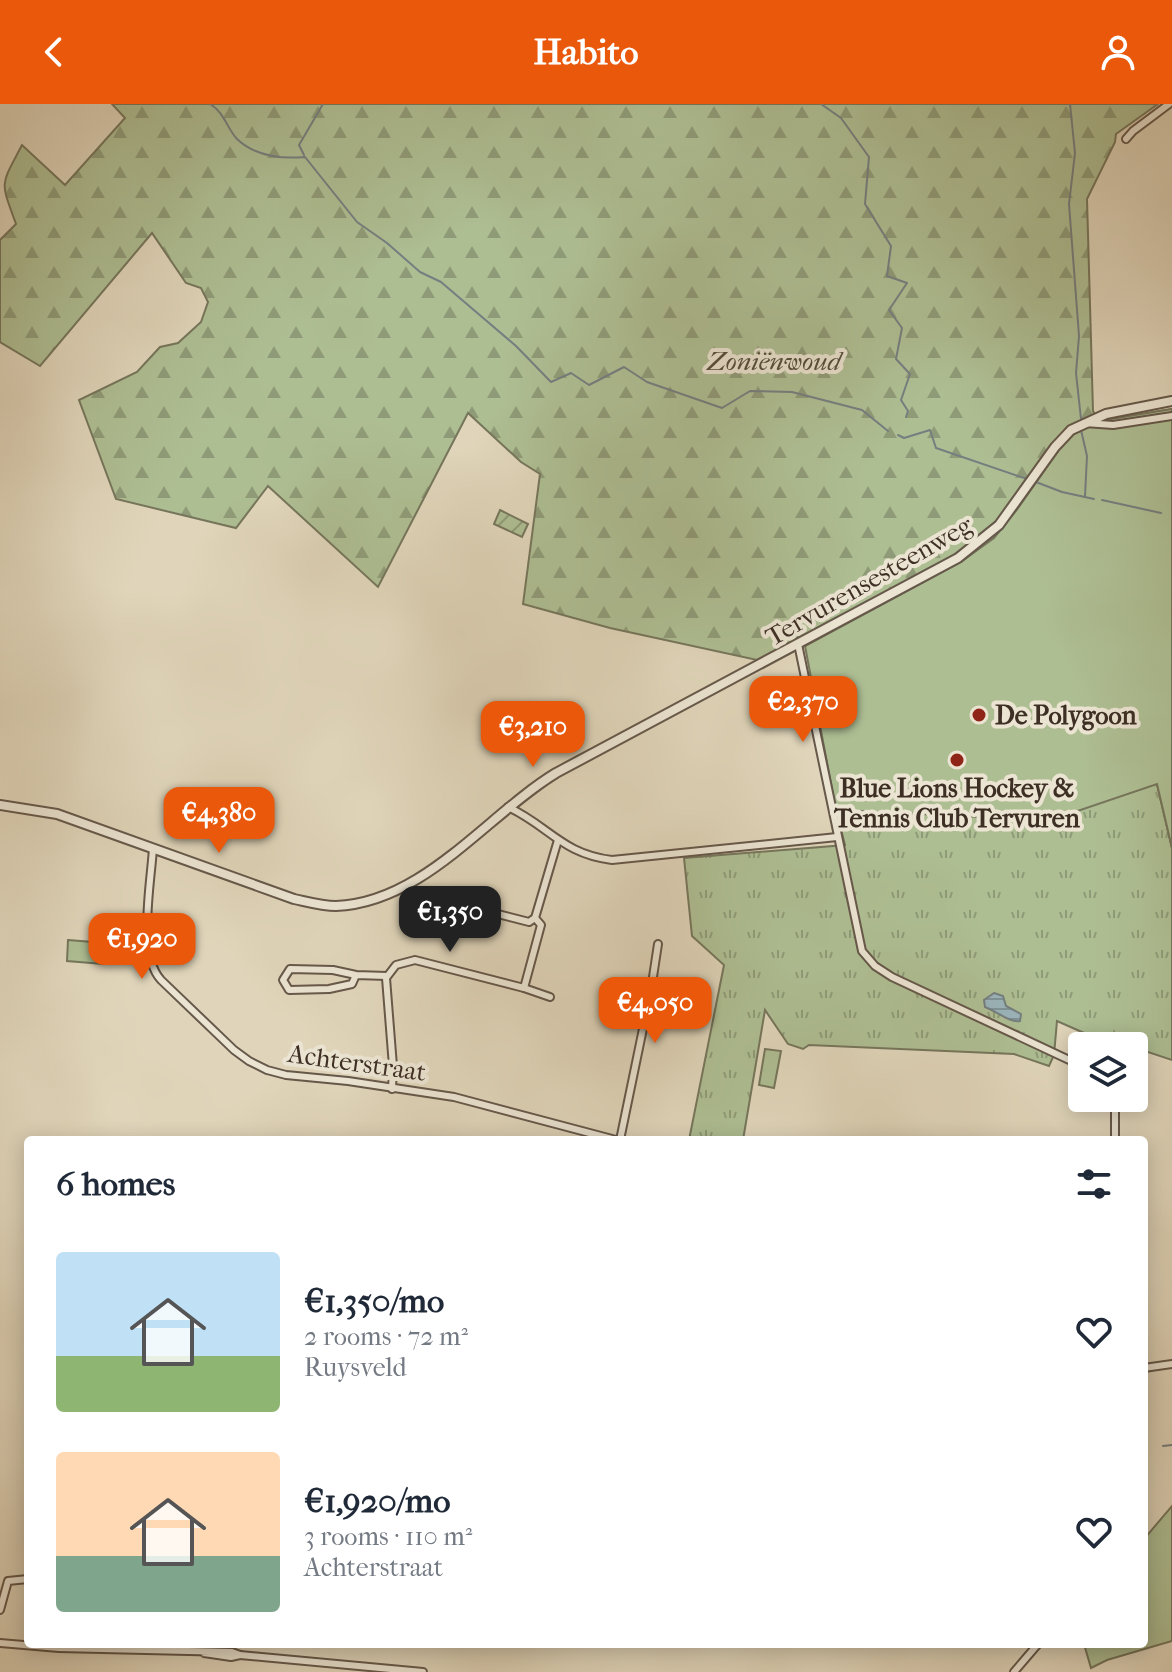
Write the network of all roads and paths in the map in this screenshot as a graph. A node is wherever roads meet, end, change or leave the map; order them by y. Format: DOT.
graph roads {
  1 [pos="1169,104"];
  2 [pos="1126,139"];
  3 [pos="1172,401"];
  4 [pos="1172,416"];
  5 [pos="1083,423"];
  6 [pos="798,644"];
  7 [pos="0,805"];
  8 [pos="508,806"];
  9 [pos="837,837"];
  10 [pos="558,840"];
  11 [pos="153,848"];
  12 [pos="490,912"];
  13 [pos="535,918"];
  14 [pos="658,944"];
  15 [pos="356,975"];
  16 [pos="387,976"];
  17 [pos="524,988"];
  18 [pos="550,997"];
  19 [pos="1068,1059"];
  20 [pos="392,1089"];
  21 [pos="1115,1112"];
  22 [pos="603,1136"];
  23 [pos="619,1136"];
  24 [pos="1115,1136"];
  25 [pos="1172,1364"];
  26 [pos="1148,1367"];
  27 [pos="24,1579"];
  28 [pos="0,1610"];
  29 [pos="0,1643"];
  30 [pos="24,1645"];
  31 [pos="59,1648"];
  32 [pos="1035,1648"];
  33 [pos="423,1672"];
  34 [pos="1014,1672"];
  1 -- 2 [label="street"];
  3 -- 5 [label="street, Tervurensesteenweg"];
  4 -- 5 [label="street"];
  5 -- 6 [label="street, Tervurensesteenweg"];
  6 -- 8 [label="street, Tervurensesteenweg"];
  6 -- 9 [label="street"];
  7 -- 11 [label="street, Tervurensesteenweg"];
  8 -- 10 [label="street"];
  8 -- 11 [label="street, Tervurensesteenweg"];
  9 -- 10 [label="street"];
  9 -- 19 [label="street"];
  10 -- 13 [label="street"];
  11 -- 20 [label="street, Achterstraat"];
  12 -- 13 [label="street"];
  13 -- 17 [label="street"];
  14 -- 23 [label="street"];
  15 -- 15 [label="street"];
  15 -- 16 [label="street"];
  16 -- 17 [label="street"];
  16 -- 20 [label="street"];
  17 -- 18 [label="street"];
  20 -- 22 [label="street, Achterstraat"];
  21 -- 24 [label="street"];
  25 -- 26 [label="street"];
  27 -- 28 [label="street"];
  29 -- 30 [label="street"];
  31 -- 33 [label="street"];
  32 -- 34 [label="street"];
}
